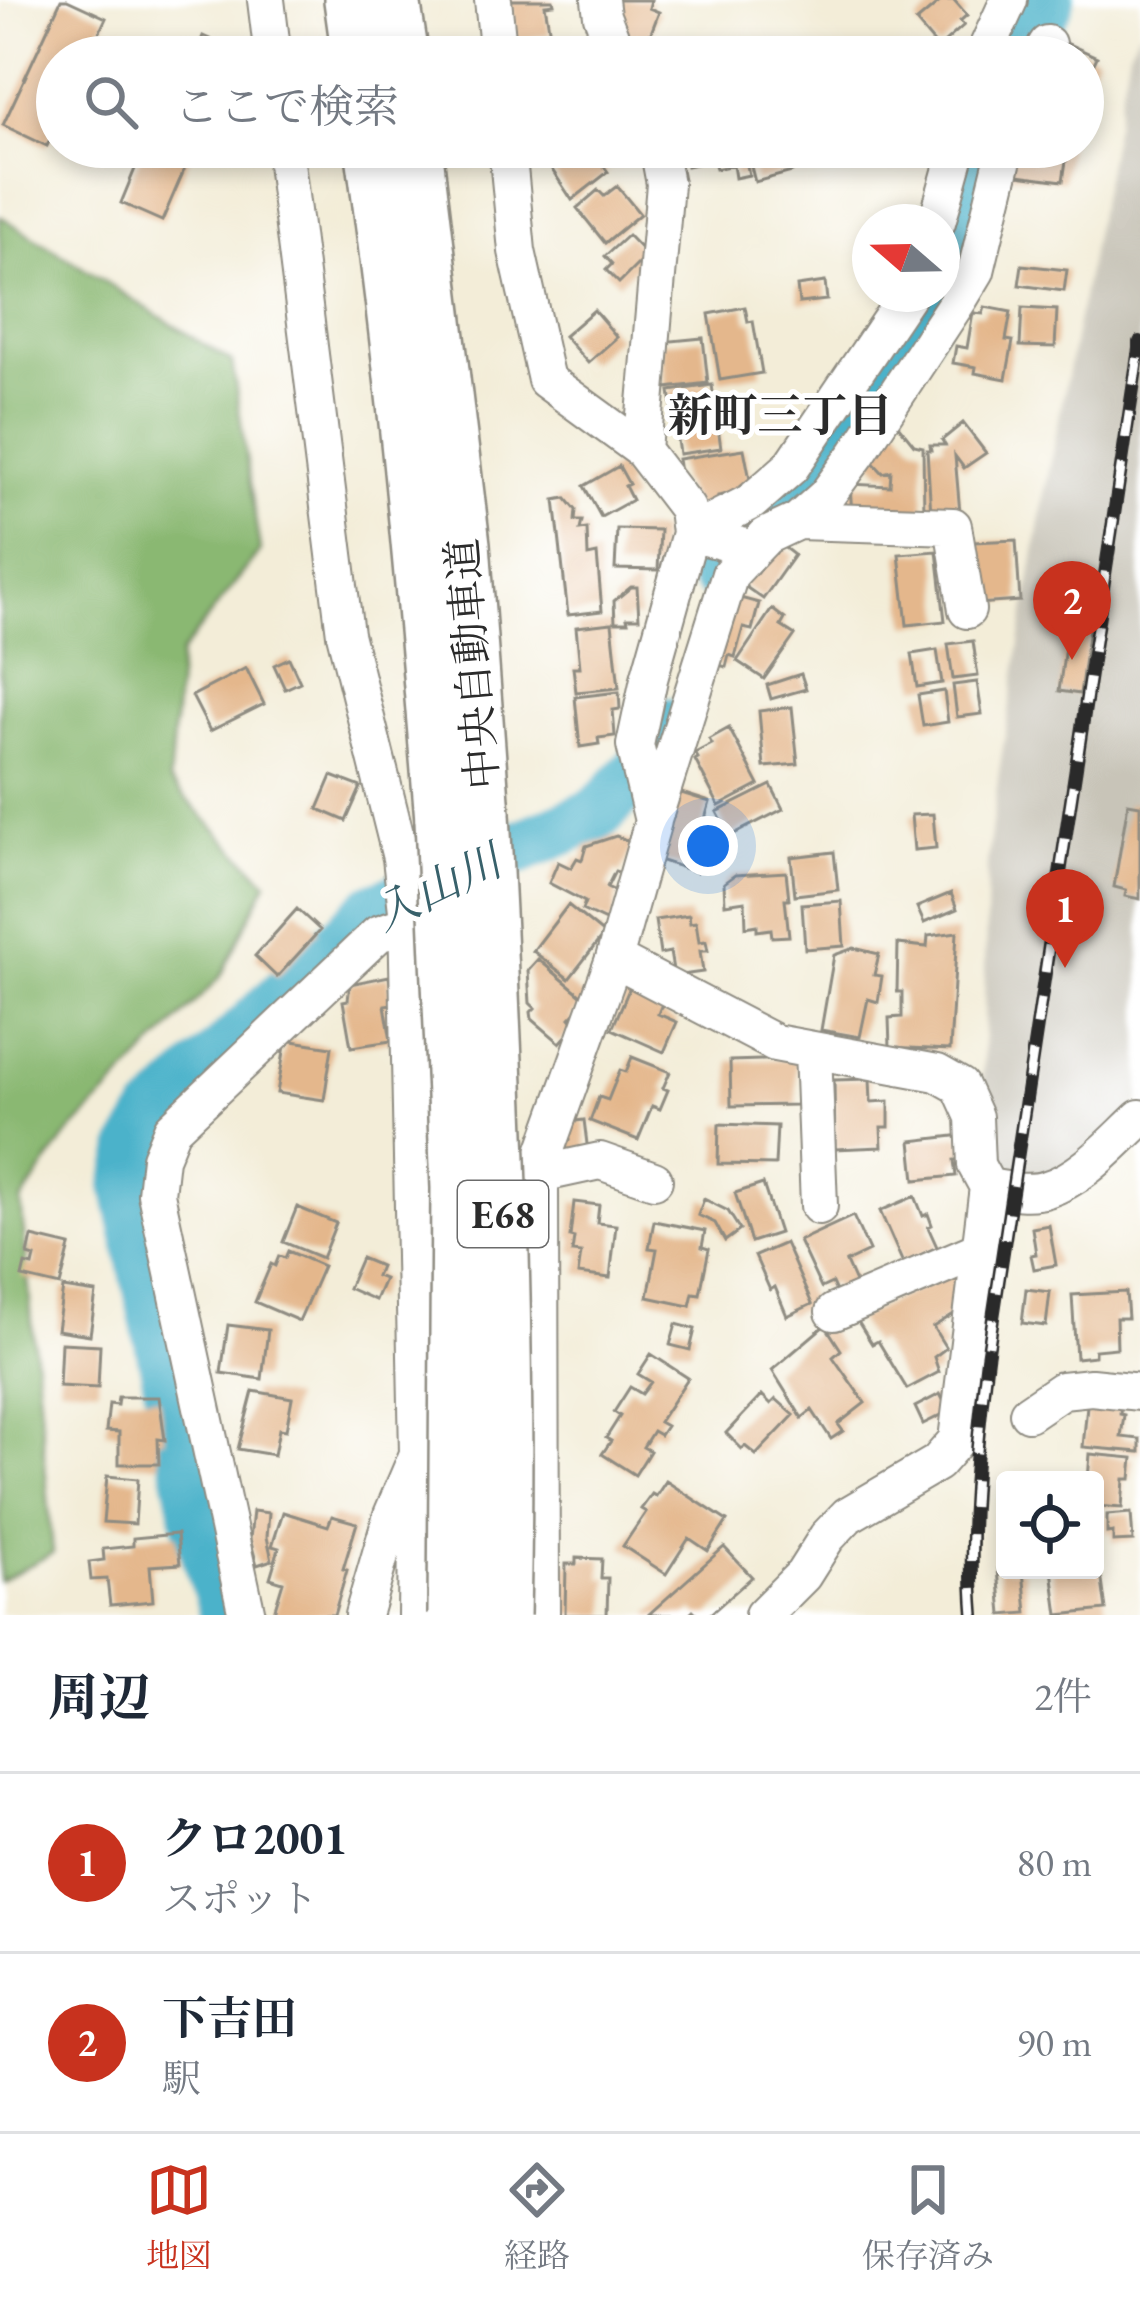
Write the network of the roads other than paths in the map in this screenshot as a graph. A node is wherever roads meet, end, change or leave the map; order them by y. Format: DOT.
graph roads {
  1 [pos="266,0"];
  2 [pos="350,0"];
  3 [pos="394,0"];
  4 [pos="494,0"];
  5 [pos="600,0"];
  6 [pos="1010,0"];
  7 [pos="270,36"];
  8 [pos="355,36"];
  9 [pos="400,36"];
  10 [pos="498,36"];
  11 [pos="610,36"];
  12 [pos="993,36"];
  13 [pos="287,168"];
  14 [pos="374,168"];
  15 [pos="419,168"];
  16 [pos="509,168"];
  17 [pos="662,168"];
  18 [pos="952,168"];
  19 [pos="1001,168"];
  20 [pos="943,204"];
  21 [pos="896,312"];
  22 [pos="642,450"];
  23 [pos="798,521"];
  24 [pos="726,542"];
  25 [pos="967,610"];
  26 [pos="651,812"];
  27 [pos="463,817"];
  28 [pos="407,917"];
  29 [pos="614,958"];
  30 [pos="813,1050"];
  31 [pos="1140,1118"];
  32 [pos="540,1170"];
  33 [pos="654,1180"];
  34 [pos="988,1187"];
  35 [pos="819,1206"];
  36 [pos="979,1250"];
  37 [pos="834,1312"];
  38 [pos="1140,1392"];
  39 [pos="1028,1413"];
  40 [pos="418,1454"];
  41 [pos="248,1615"];
  42 [pos="363,1615"];
  43 [pos="416,1615"];
  44 [pos="454,1615"];
  45 [pos="504,1615"];
  46 [pos="541,1615"];
  47 [pos="763,1615"];
  1 -- 7 [label="street"];
  2 -- 8 [label="highway"];
  3 -- 9 [label="highway"];
  4 -- 10 [label="street"];
  5 -- 11 [label="street"];
  6 -- 12 [label="street"];
  13 -- 28 [label="street"];
  14 -- 27 [label="highway, 中央自動車道 / E68"];
  15 -- 27 [label="highway, 中央自動車道 / E68"];
  16 -- 22 [label="street"];
  17 -- 22 [label="street"];
  18 -- 20 [label="street"];
  19 -- 23 [label="street"];
  21 -- 24 [label="street"];
  22 -- 24 [label="street"];
  23 -- 24 [label="street"];
  23 -- 25 [label="street"];
  24 -- 26 [label="street"];
  24 -- 26 [label="street"];
  26 -- 29 [label="street"];
  27 -- 44 [label="highway, 中央自動車道 / E68, bridge"];
  27 -- 45 [label="highway, 中央自動車道 / E68, bridge"];
  28 -- 40 [label="street"];
  28 -- 41 [label="street"];
  29 -- 30 [label="street"];
  29 -- 32 [label="street"];
  30 -- 34 [label="street"];
  30 -- 35 [label="street"];
  31 -- 34 [label="street"];
  32 -- 33 [label="street"];
  32 -- 40 [label="street"];
  32 -- 46 [label="street"];
  34 -- 36 [label="street"];
  36 -- 37 [label="street"];
  36 -- 47 [label="street"];
  38 -- 39 [label="street"];
  40 -- 42 [label="street"];
  40 -- 43 [label="street"];
}
